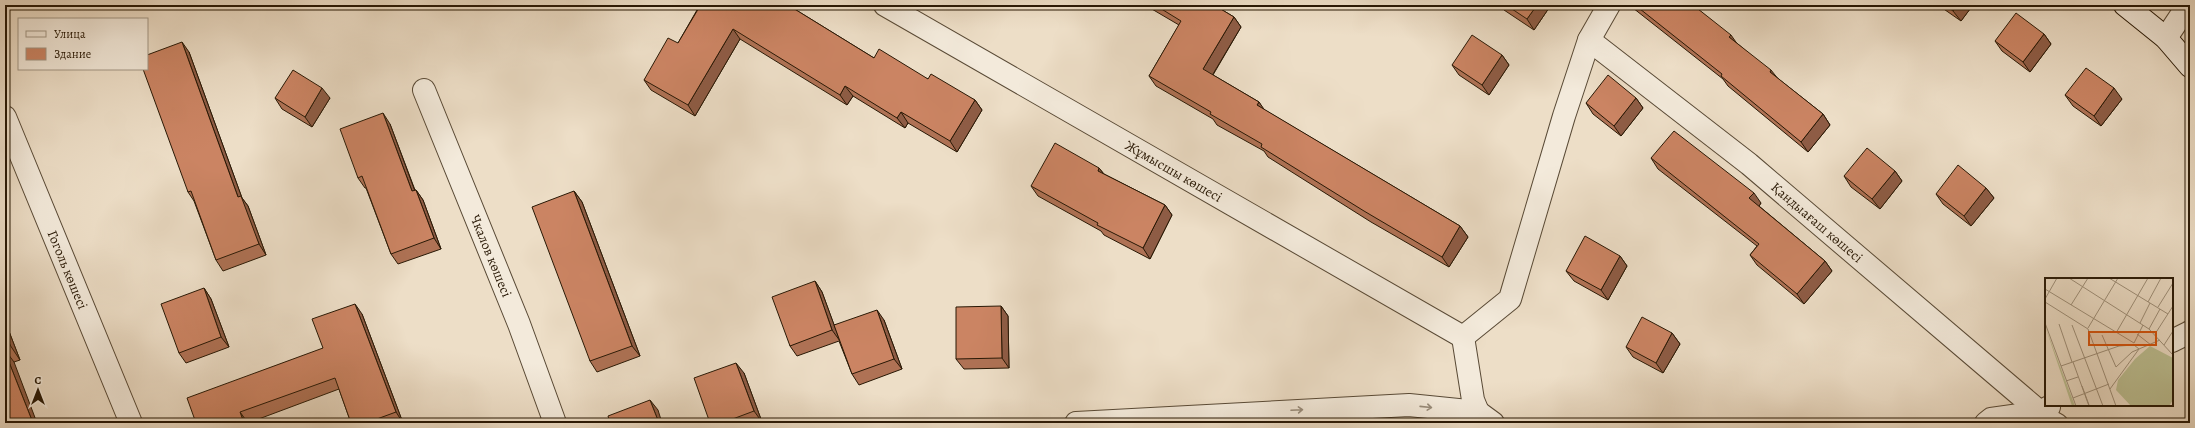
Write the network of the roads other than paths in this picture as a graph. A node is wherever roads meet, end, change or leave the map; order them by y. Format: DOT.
graph roads {
  1 [pos="885,5"];
  2 [pos="1609,5"];
  3 [pos="2125,5"];
  4 [pos="2188,5"];
  5 [pos="2166,38"];
  6 [pos="1589,40"];
  7 [pos="2190,66"];
  8 [pos="424,90"];
  9 [pos="5,117"];
  10 [pos="2190,332"];
  11 [pos="1463,337"];
  12 [pos="2173,340"];
  13 [pos="2047,408"];
  14 [pos="1485,417"];
  15 [pos="131,423"];
  16 [pos="555,423"];
  17 [pos="1076,423"];
  18 [pos="1986,423"];
  19 [pos="2059,423"];
  1 -- 11 [label="street, Жұмысшы көшесі"];
  2 -- 6 [label="street"];
  3 -- 5 [label="street"];
  4 -- 5 [label="street"];
  5 -- 7 [label="street"];
  6 -- 11 [label="street"];
  6 -- 13 [label="street, Қандыағаш көшесі"];
  8 -- 16 [label="street, Чкалов көшесі"];
  9 -- 15 [label="street, Гоголь көшесі"];
  10 -- 12 [label="street"];
  11 -- 14 [label="street"];
  13 -- 18 [label="street"];
  13 -- 19 [label="lane"];
  17 -- 14 [label="street, one-way"];
}
